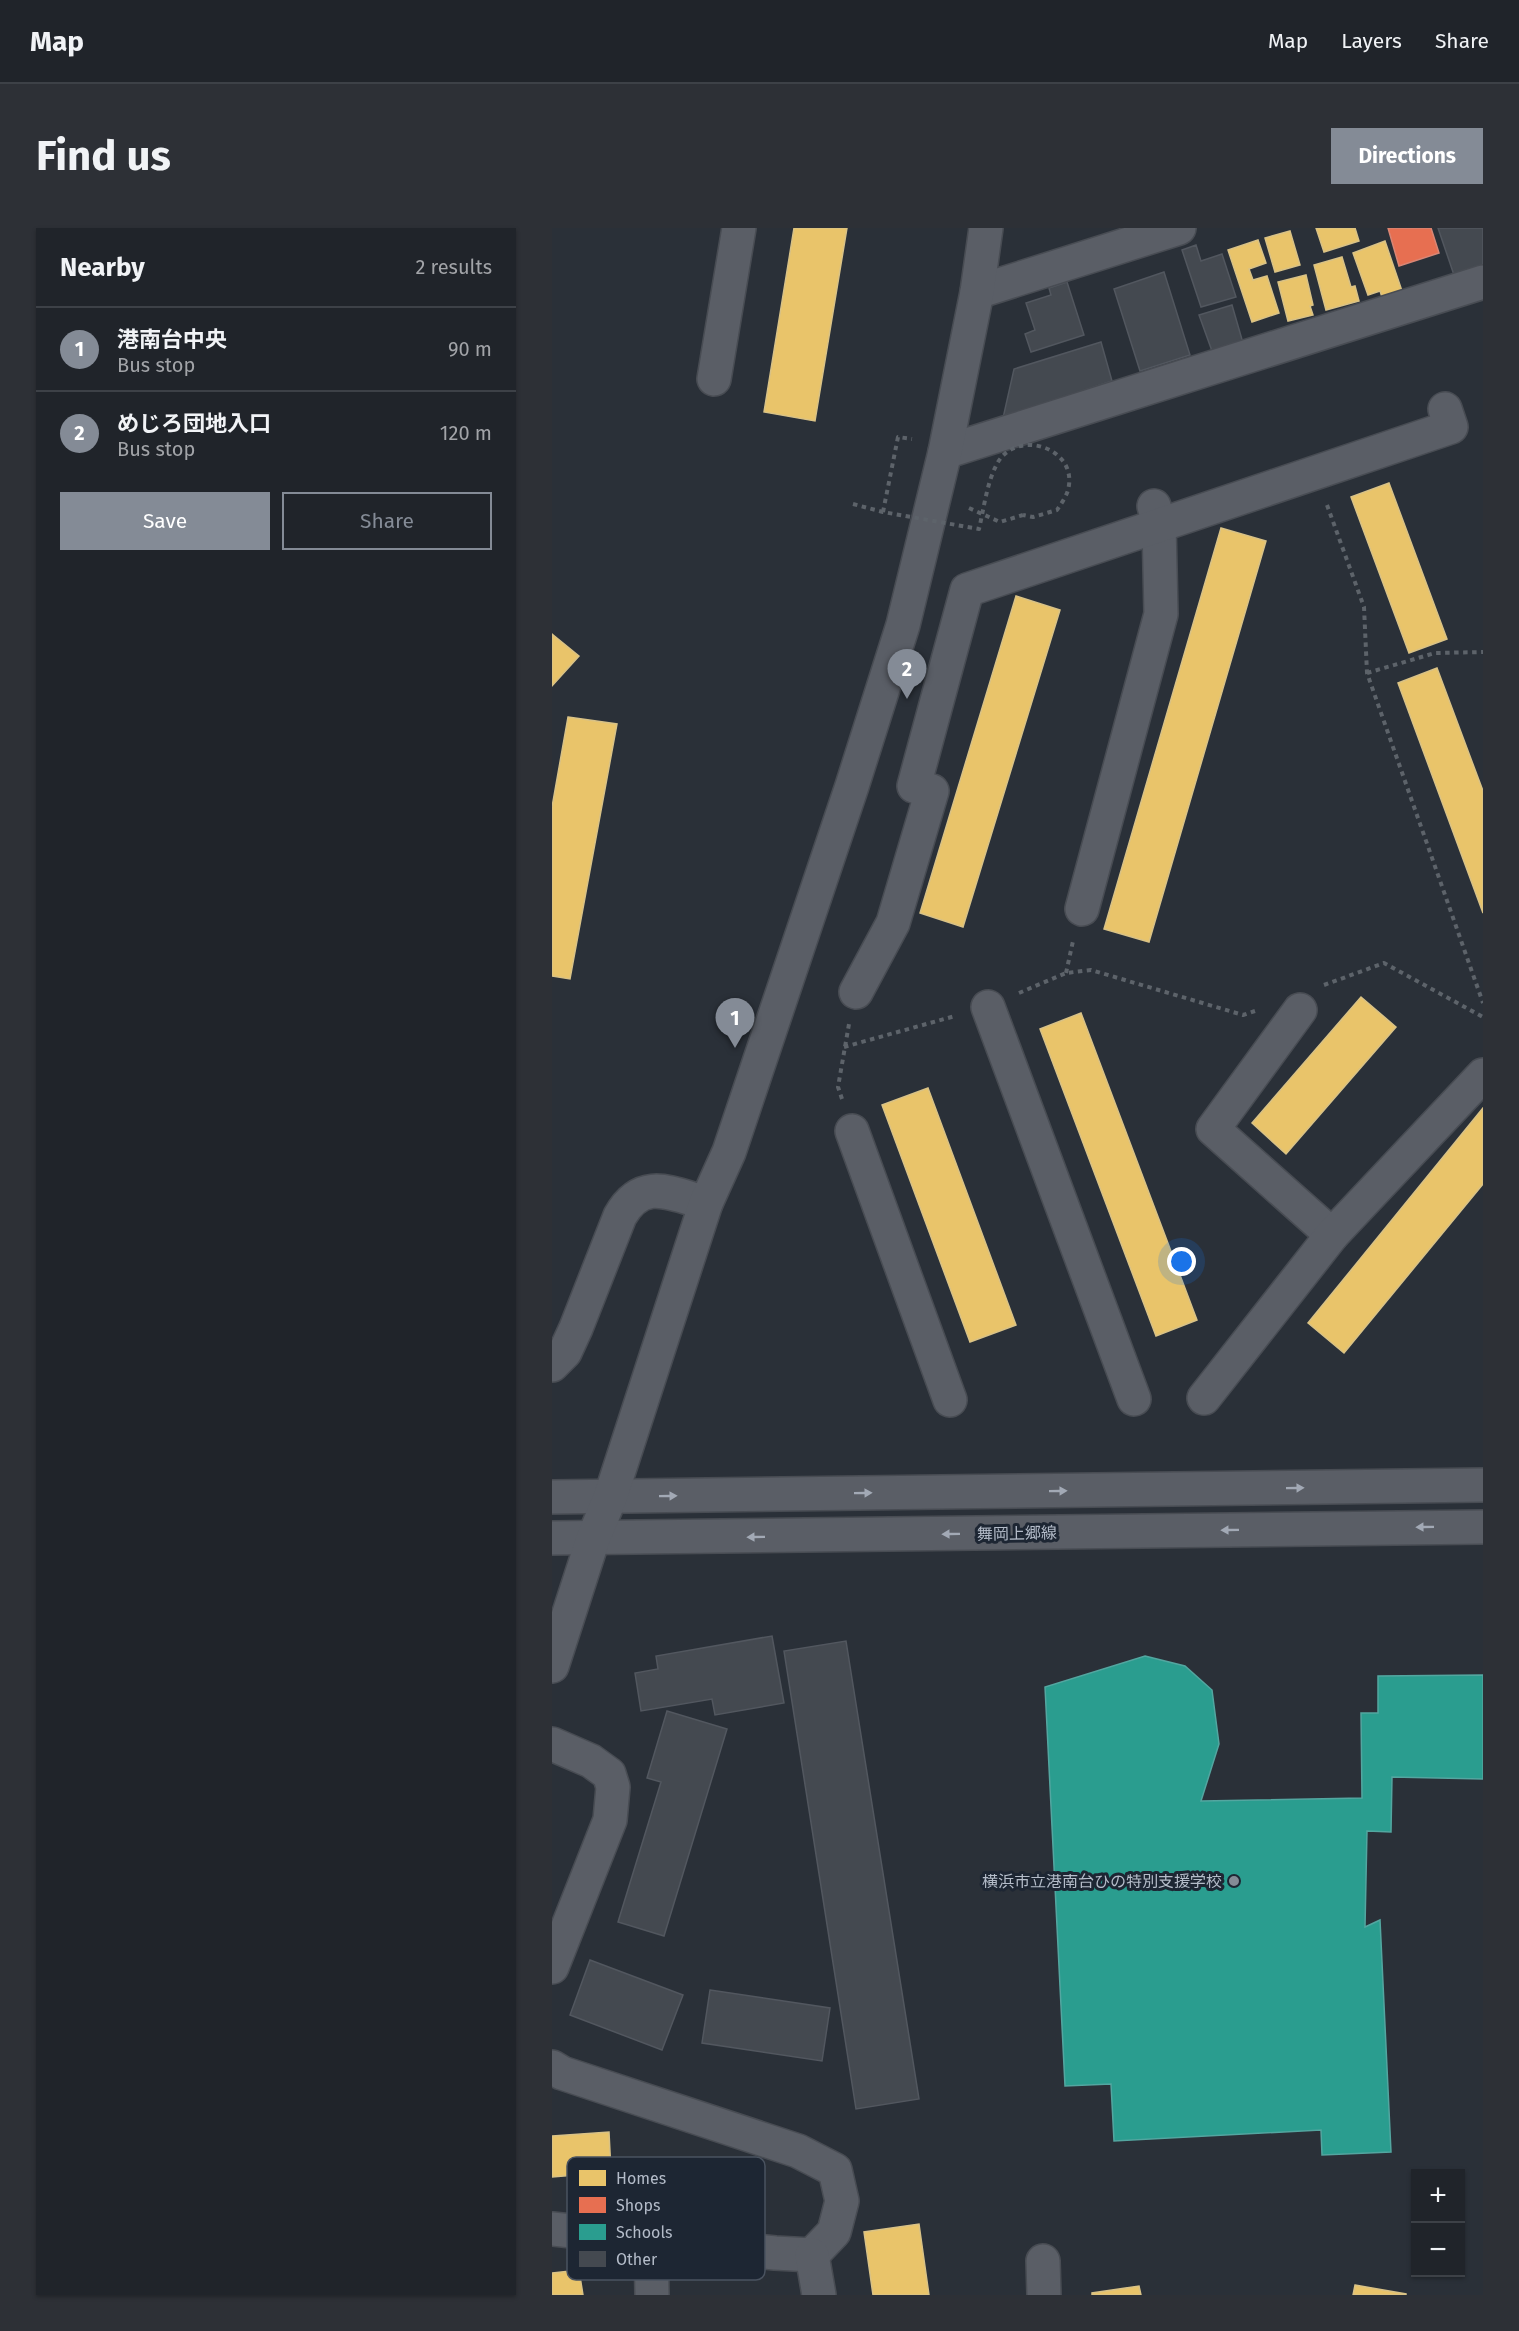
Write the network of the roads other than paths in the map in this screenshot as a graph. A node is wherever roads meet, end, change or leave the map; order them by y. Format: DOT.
graph roads {
  1 [pos="739,228"];
  2 [pos="986,228"];
  3 [pos="1179,228"];
  4 [pos="1483,282"];
  5 [pos="977,292"];
  6 [pos="714,379"];
  7 [pos="1445,409"];
  8 [pos="931,446"];
  9 [pos="1156,515"];
  10 [pos="1082,909"];
  11 [pos="856,992"];
  12 [pos="1310,999"];
  13 [pos="988,1007"];
  14 [pos="1483,1075"];
  15 [pos="852,1131"];
  16 [pos="706,1203"];
  17 [pos="1332,1235"];
  18 [pos="552,1365"];
  19 [pos="1204,1398"];
  20 [pos="1134,1399"];
  21 [pos="950,1400"];
  22 [pos="1483,1485"];
  23 [pos="552,1497"];
  24 [pos="610,1498"];
  25 [pos="1483,1527"];
  26 [pos="552,1538"];
  27 [pos="593,1539"];
  28 [pos="552,1666"];
  29 [pos="552,1744"];
  30 [pos="552,1967"];
  31 [pos="552,2067"];
  32 [pos="552,2229"];
  33 [pos="567,2231"];
  34 [pos="765,2252"];
  35 [pos="812,2255"];
  36 [pos="1043,2260"];
  37 [pos="652,2280"];
  38 [pos="652,2295"];
  39 [pos="819,2295"];
  40 [pos="1044,2295"];
  1 -- 6 [label="street"];
  2 -- 5 [label="street"];
  3 -- 5 [label="street"];
  4 -- 8 [label="street"];
  5 -- 8 [label="street"];
  7 -- 9 [label="street"];
  8 -- 16 [label="street"];
  9 -- 10 [label="street"];
  9 -- 11 [label="street"];
  12 -- 17 [label="street"];
  13 -- 20 [label="street"];
  14 -- 17 [label="street"];
  15 -- 21 [label="street"];
  16 -- 18 [label="street"];
  16 -- 24 [label="street"];
  17 -- 19 [label="street"];
  24 -- 22 [label="street, one-way"];
  23 -- 24 [label="street"];
  24 -- 27 [label="street"];
  25 -- 27 [label="street, 舞岡上郷線, one-way"];
  26 -- 27 [label="street, 舞岡上郷線"];
  27 -- 28 [label="street"];
  29 -- 30 [label="street"];
  31 -- 35 [label="street"];
  32 -- 33 [label="street"];
  34 -- 35 [label="street"];
  35 -- 39 [label="street"];
  36 -- 40 [label="street"];
  37 -- 38 [label="street"];
}
